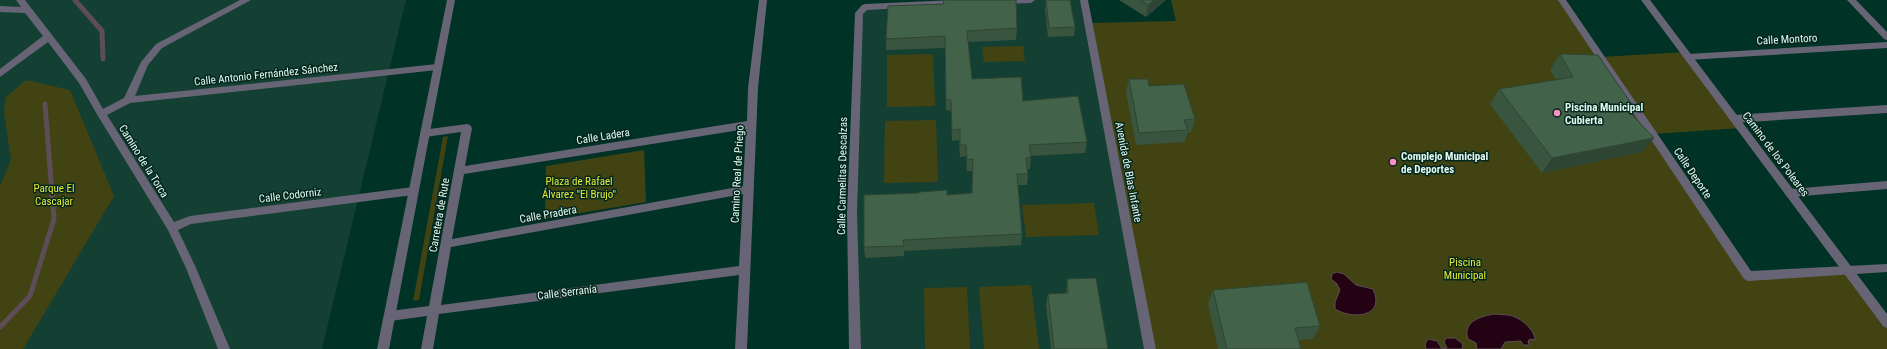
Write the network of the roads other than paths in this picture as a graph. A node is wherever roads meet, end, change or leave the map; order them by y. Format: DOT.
graph roads {
  1 [pos="20,0"];
  2 [pos="247,0"];
  3 [pos="451,0"];
  4 [pos="763,0"];
  5 [pos="1031,0"];
  6 [pos="1084,0"];
  7 [pos="1562,0"];
  8 [pos="1645,0"];
  9 [pos="1852,0"];
  10 [pos="992,2"];
  11 [pos="961,3"];
  12 [pos="0,9"];
  13 [pos="28,10"];
  14 [pos="50,36"];
  15 [pos="1887,37"];
  16 [pos="1887,45"];
  17 [pos="1688,57"];
  18 [pos="437,67"];
  19 [pos="0,74"];
  20 [pos="128,100"];
  21 [pos="1887,109"];
  22 [pos="101,114"];
  23 [pos="1734,119"];
  24 [pos="752,124"];
  25 [pos="425,133"];
  26 [pos="459,171"];
  27 [pos="1887,185"];
  28 [pos="748,189"];
  29 [pos="413,192"];
  30 [pos="1790,193"];
  31 [pos="172,228"];
  32 [pos="446,244"];
  33 [pos="1887,268"];
  34 [pos="745,270"];
  35 [pos="1848,272"];
  36 [pos="435,308"];
  37 [pos="390,316"];
  38 [pos="1887,323"];
  39 [pos="224,349"];
  40 [pos="383,349"];
  41 [pos="427,349"];
  42 [pos="741,349"];
  43 [pos="855,349"];
  44 [pos="1150,349"];
  1 -- 13 [label="street, Camino de la Torca"];
  2 -- 20 [label="street"];
  3 -- 18 [label="street"];
  4 -- 24 [label="street, Camino Real de Priego"];
  5 -- 10 [label="street"];
  6 -- 44 [label="street, Avenida de Blas Infante"];
  7 -- 35 [label="street, Calle Deporte"];
  8 -- 17 [label="street, Camino de los Poleares"];
  9 -- 15 [label="street"];
  11 -- 43 [label="street, Calle Carmelitas Descalzas"];
  12 -- 13 [label="street"];
  13 -- 14 [label="street, Camino de la Torca"];
  14 -- 19 [label="street"];
  14 -- 22 [label="street, Camino de la Torca"];
  16 -- 17 [label="street, Calle Montoro"];
  17 -- 23 [label="street, Camino de los Poleares"];
  18 -- 20 [label="street, Calle Antonio Fernández Sánchez"];
  18 -- 25 [label="street"];
  20 -- 22 [label="street, Calle Antonio Fernández Sánchez"];
  21 -- 23 [label="street"];
  22 -- 31 [label="street, Camino de la Torca"];
  23 -- 30 [label="street, Camino de los Poleares"];
  24 -- 26 [label="street, Calle Ladera"];
  24 -- 28 [label="street, Camino Real de Priego"];
  25 -- 26 [label="street, Carretera de Rute"];
  25 -- 29 [label="street"];
  26 -- 32 [label="street, Carretera de Rute"];
  27 -- 30 [label="street"];
  28 -- 32 [label="street, Calle Pradera"];
  28 -- 34 [label="street, Camino Real de Priego"];
  29 -- 31 [label="street, Calle Codorniz"];
  29 -- 37 [label="street"];
  30 -- 35 [label="street, Camino de los Poleares"];
  31 -- 39 [label="street, Camino de la Torca"];
  32 -- 36 [label="street, Carretera de Rute"];
  33 -- 35 [label="street"];
  34 -- 36 [label="street, Calle Serranía"];
  34 -- 42 [label="street, Camino Real de Priego"];
  35 -- 38 [label="street, Camino de los Poleares"];
  36 -- 37 [label="street, Calle Serranía"];
  36 -- 41 [label="street, Carretera de Rute"];
  37 -- 40 [label="street"];
}
